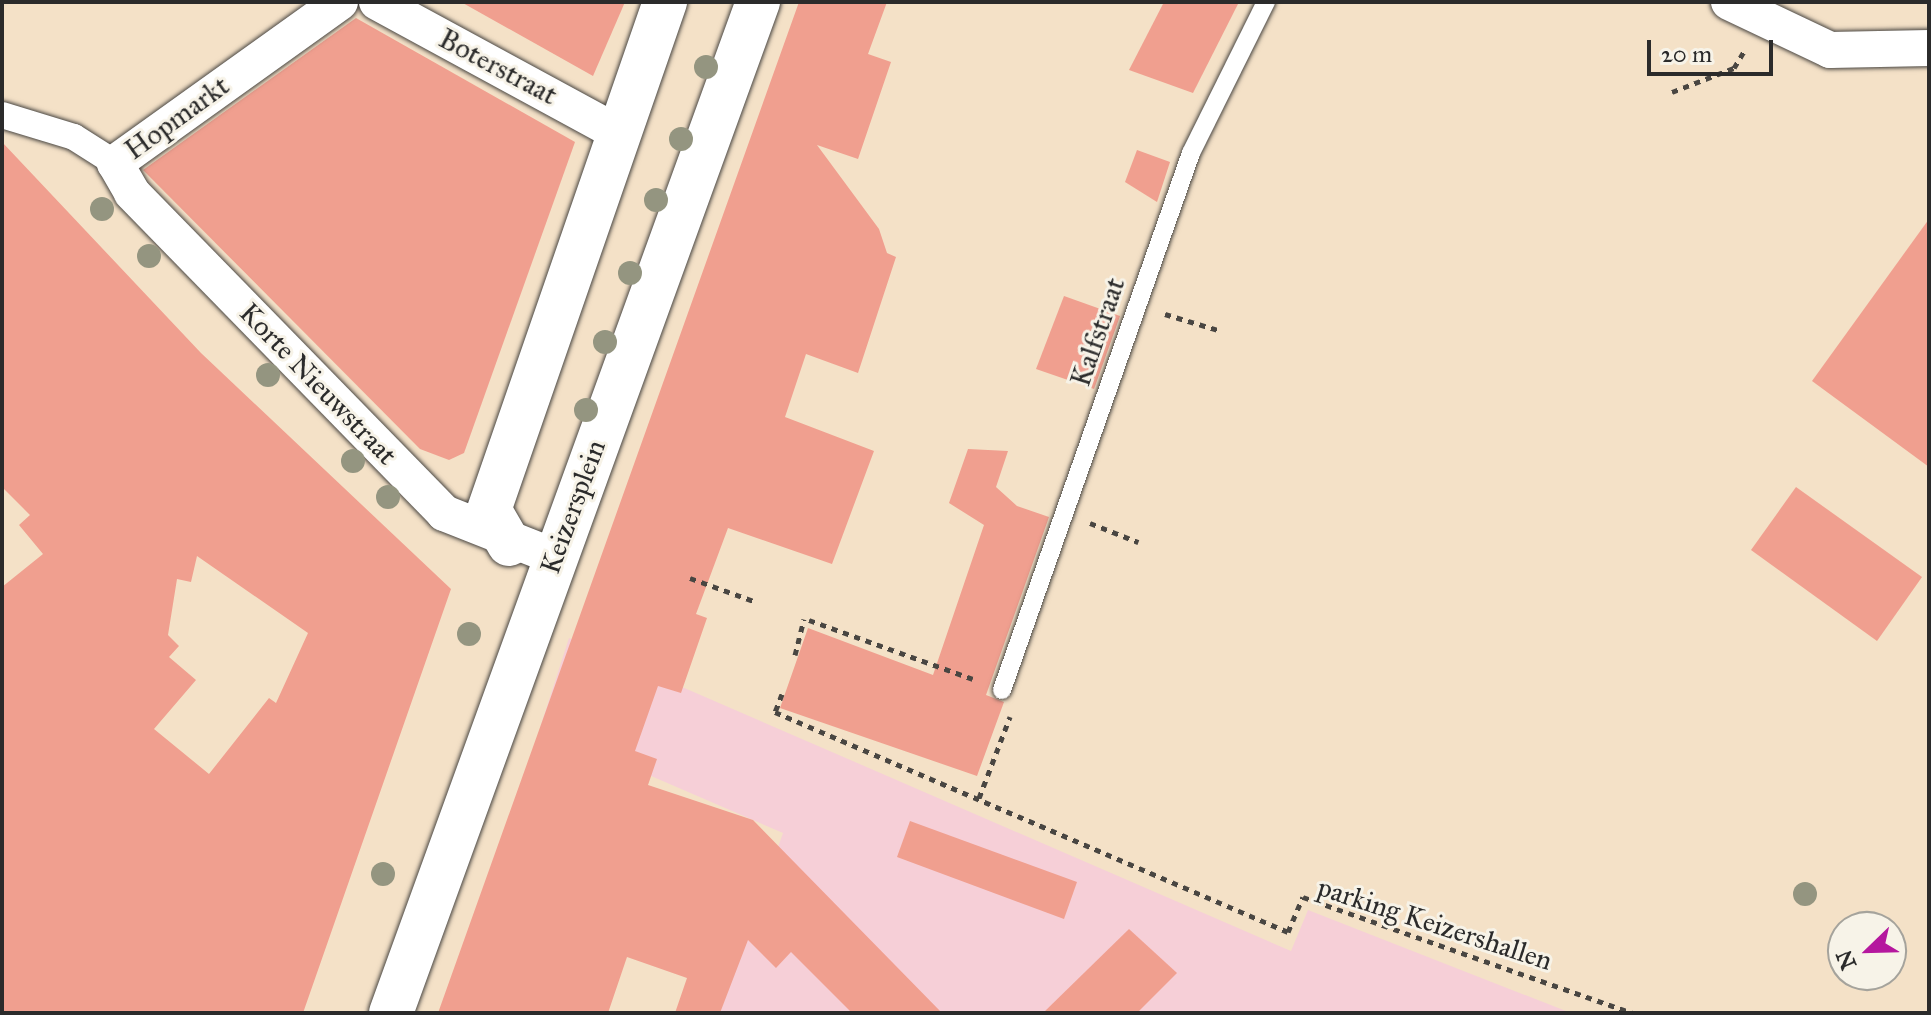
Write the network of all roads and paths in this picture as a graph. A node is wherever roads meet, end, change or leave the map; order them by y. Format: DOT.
graph roads {
  1 [pos="340,2"];
  2 [pos="377,2"];
  3 [pos="665,2"];
  4 [pos="758,2"];
  5 [pos="1266,2"];
  6 [pos="1729,2"];
  7 [pos="1765,19"];
  8 [pos="1929,48"];
  9 [pos="1672,92"];
  10 [pos="2,115"];
  11 [pos="618,133"];
  12 [pos="115,163"];
  13 [pos="1137,306"];
  14 [pos="1218,330"];
  15 [pos="1064,513"];
  16 [pos="1138,542"];
  17 [pos="509,544"];
  18 [pos="555,557"];
  19 [pos="690,578"];
  20 [pos="754,601"];
  21 [pos="795,655"];
  22 [pos="1002,690"];
  23 [pos="782,694"];
  24 [pos="979,798"];
  25 [pos="391,1013"];
  26 [pos="1632,1013"];
  1 -- 12 [label="street, Hopmarkt"];
  2 -- 11 [label="street, Boterstraat"];
  3 -- 11 [label="street, Keizersplein"];
  4 -- 18 [label="street, Keizersplein"];
  5 -- 13 [label="lane, Kalfstraat"];
  6 -- 7 [label="street"];
  7 -- 8 [label="street"];
  7 -- 9 [label="path"];
  10 -- 12 [label="street, Hopmarkt"];
  11 -- 17 [label="street, Keizersplein"];
  12 -- 17 [label="street, Korte Nieuwstraat"];
  13 -- 14 [label="path"];
  13 -- 15 [label="lane, Kalfstraat"];
  15 -- 16 [label="path"];
  15 -- 22 [label="lane, Kalfstraat"];
  17 -- 18 [label="street, Korte Nieuwstraat"];
  18 -- 25 [label="street, Keizersplein"];
  19 -- 20 [label="path"];
  21 -- 22 [label="path"];
  22 -- 24 [label="path"];
  23 -- 24 [label="path, parking Keizershallen"];
  24 -- 26 [label="path, parking Keizershallen"];
}
